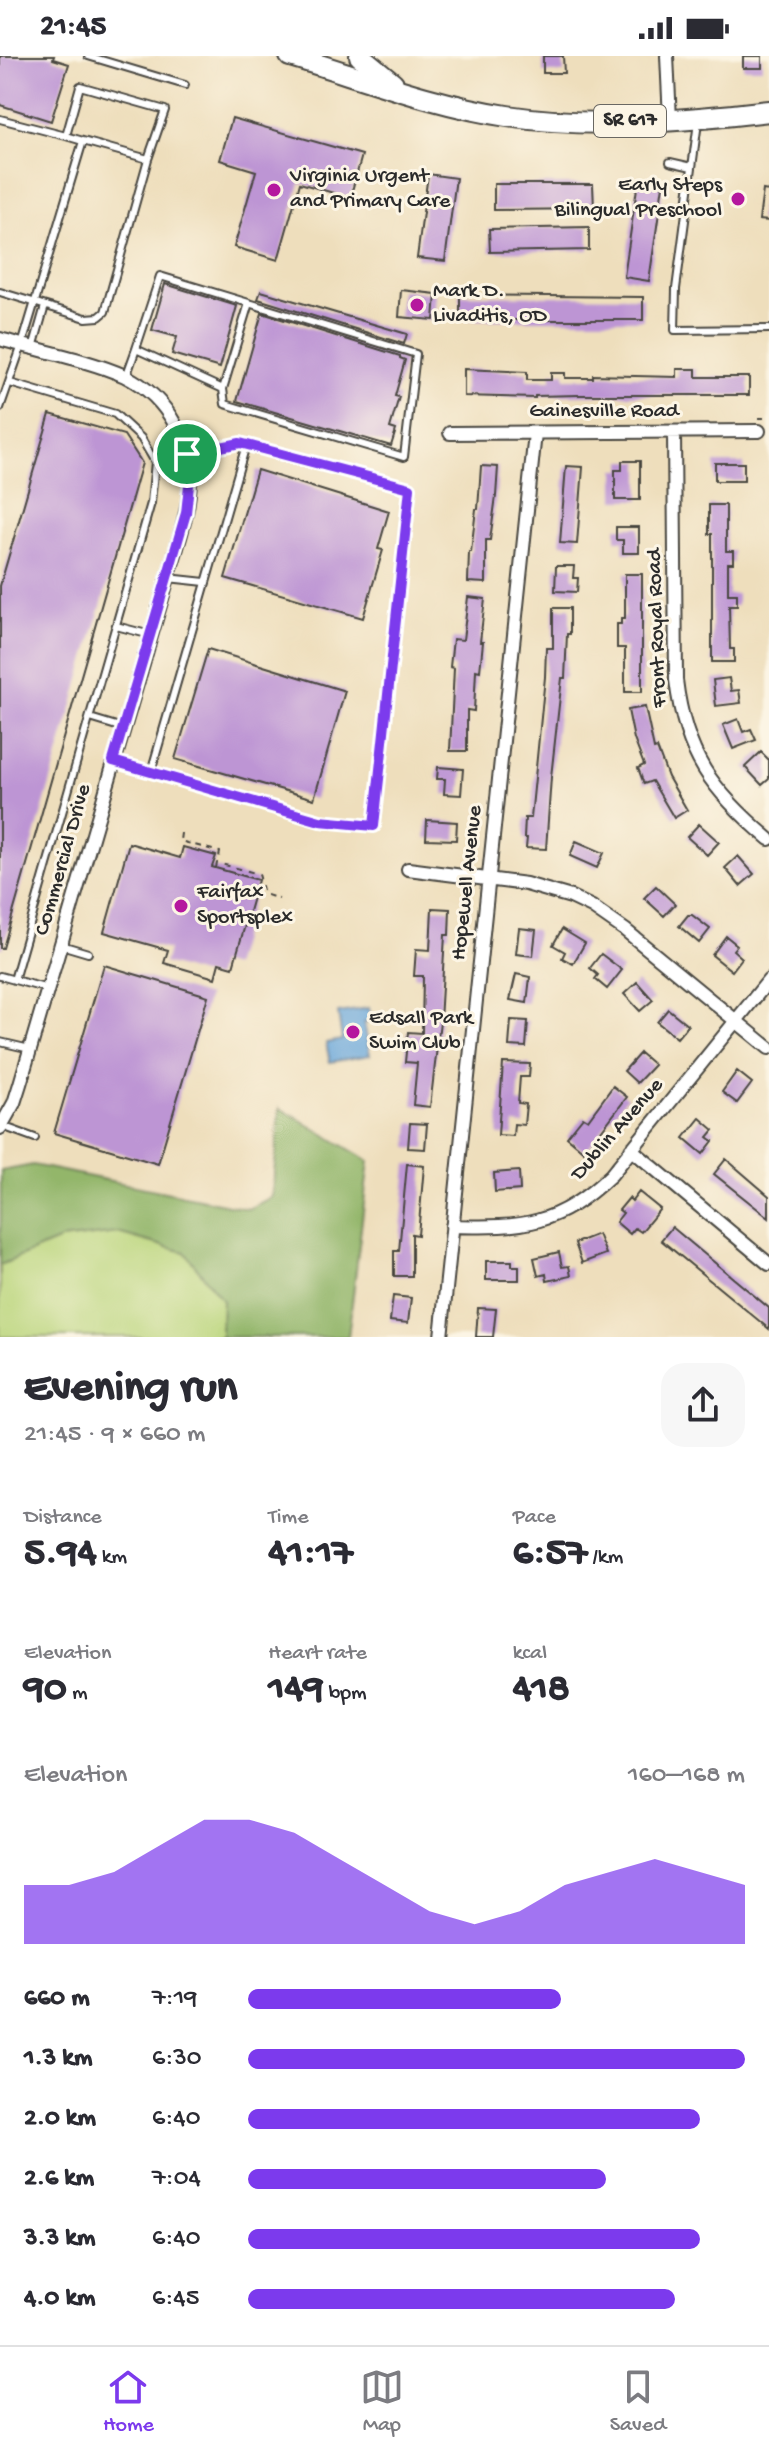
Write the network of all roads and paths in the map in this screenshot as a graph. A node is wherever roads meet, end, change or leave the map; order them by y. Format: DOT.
graph roads {
  1 [pos="88,56"];
  2 [pos="290,56"];
  3 [pos="360,56"];
  4 [pos="667,56"];
  5 [pos="185,85"];
  6 [pos="399,88"];
  7 [pos="769,111"];
  8 [pos="0,119"];
  9 [pos="699,119"];
  10 [pos="670,120"];
  11 [pos="66,136"];
  12 [pos="83,141"];
  13 [pos="148,159"];
  14 [pos="670,162"];
  15 [pos="692,167"];
  16 [pos="0,292"];
  17 [pos="34,302"];
  18 [pos="249,303"];
  19 [pos="45,306"];
  20 [pos="769,329"];
  21 [pos="0,339"];
  22 [pos="27,347"];
  23 [pos="136,349"];
  24 [pos="126,377"];
  25 [pos="10,383"];
  26 [pos="223,389"];
  27 [pos="0,408"];
  28 [pos="759,431"];
  29 [pos="674,432"];
  30 [pos="450,433"];
  31 [pos="535,433"];
  32 [pos="246,445"];
  33 [pos="187,454"];
  34 [pos="168,578"];
  35 [pos="205,582"];
  36 [pos="116,626"];
  37 [pos="151,635"];
  38 [pos="90,718"];
  39 [pos="123,728"];
  40 [pos="113,761"];
  41 [pos="151,772"];
  42 [pos="181,833"];
  43 [pos="769,839"];
  44 [pos="217,863"];
  45 [pos="216,868"];
  46 [pos="408,869"];
  47 [pos="489,879"];
  48 [pos="279,899"];
  49 [pos="60,945"];
  50 [pos="88,953"];
  51 [pos="0,976"];
  52 [pos="14,980"];
  53 [pos="769,980"];
  54 [pos="48,989"];
  55 [pos="736,1021"];
  56 [pos="0,1042"];
  57 [pos="769,1048"];
  58 [pos="30,1049"];
  59 [pos="1,1127"];
  60 [pos="35,1138"];
  61 [pos="631,1149"];
  62 [pos="452,1226"];
  63 [pos="769,1264"];
  64 [pos="441,1337"];
  1 -- 5 [label="lane"];
  2 -- 6 [label="main road, SR 617"];
  3 -- 6 [label="main road"];
  4 -- 10 [label="street"];
  6 -- 10 [label="main road, SR 617"];
  7 -- 9 [label="main road, SR 617"];
  8 -- 11 [label="lane"];
  9 -- 10 [label="main road, SR 617"];
  9 -- 15 [label="lane"];
  11 -- 12 [label="lane"];
  11 -- 13 [label="lane"];
  12 -- 13 [label="lane"];
  12 -- 17 [label="lane"];
  13 -- 19 [label="lane"];
  14 -- 15 [label="lane"];
  15 -- 20 [label="lane"];
  16 -- 17 [label="lane"];
  17 -- 19 [label="lane"];
  17 -- 22 [label="lane"];
  18 -- 23 [label="lane"];
  18 -- 26 [label="lane"];
  18 -- 26 [label="lane"];
  19 -- 22 [label="lane"];
  21 -- 22 [label="street, Commercial Drive"];
  22 -- 24 [label="street, Commercial Drive"];
  22 -- 25 [label="lane"];
  23 -- 24 [label="lane"];
  23 -- 26 [label="lane"];
  24 -- 33 [label="street, Commercial Drive"];
  25 -- 27 [label="lane"];
  25 -- 36 [label="lane"];
  28 -- 29 [label="street, Gainesville Road"];
  29 -- 31 [label="street, Gainesville Road"];
  29 -- 43 [label="street, Front Royal Road"];
  30 -- 31 [label="street, Gainesville Road"];
  31 -- 47 [label="street, Hopewell Avenue"];
  32 -- 33 [label="lane"];
  32 -- 35 [label="lane"];
  32 -- 41 [label="lane"];
  33 -- 34 [label="street, Commercial Drive"];
  34 -- 35 [label="lane"];
  34 -- 37 [label="street, Commercial Drive"];
  35 -- 41 [label="lane"];
  36 -- 37 [label="lane"];
  36 -- 38 [label="lane"];
  37 -- 39 [label="street, Commercial Drive"];
  38 -- 39 [label="lane"];
  38 -- 52 [label="lane"];
  39 -- 40 [label="street, Commercial Drive"];
  40 -- 41 [label="lane"];
  40 -- 49 [label="street, Commercial Drive"];
  42 -- 44 [label="path"];
  44 -- 45 [label="path"];
  44 -- 48 [label="path"];
  46 -- 47 [label="street"];
  47 -- 55 [label="street"];
  47 -- 62 [label="street, Hopewell Avenue"];
  49 -- 50 [label="lane"];
  49 -- 54 [label="street, Commercial Drive"];
  51 -- 52 [label="lane"];
  52 -- 54 [label="lane"];
  53 -- 55 [label="street, Dublin Avenue"];
  54 -- 58 [label="street, Commercial Drive"];
  55 -- 57 [label="street"];
  55 -- 61 [label="street, Dublin Avenue"];
  56 -- 58 [label="lane"];
  58 -- 59 [label="street, Commercial Drive"];
  59 -- 60 [label="lane"];
  61 -- 62 [label="street, Dublin Avenue"];
  61 -- 63 [label="street"];
  62 -- 64 [label="street, Hopewell Avenue"];
}
